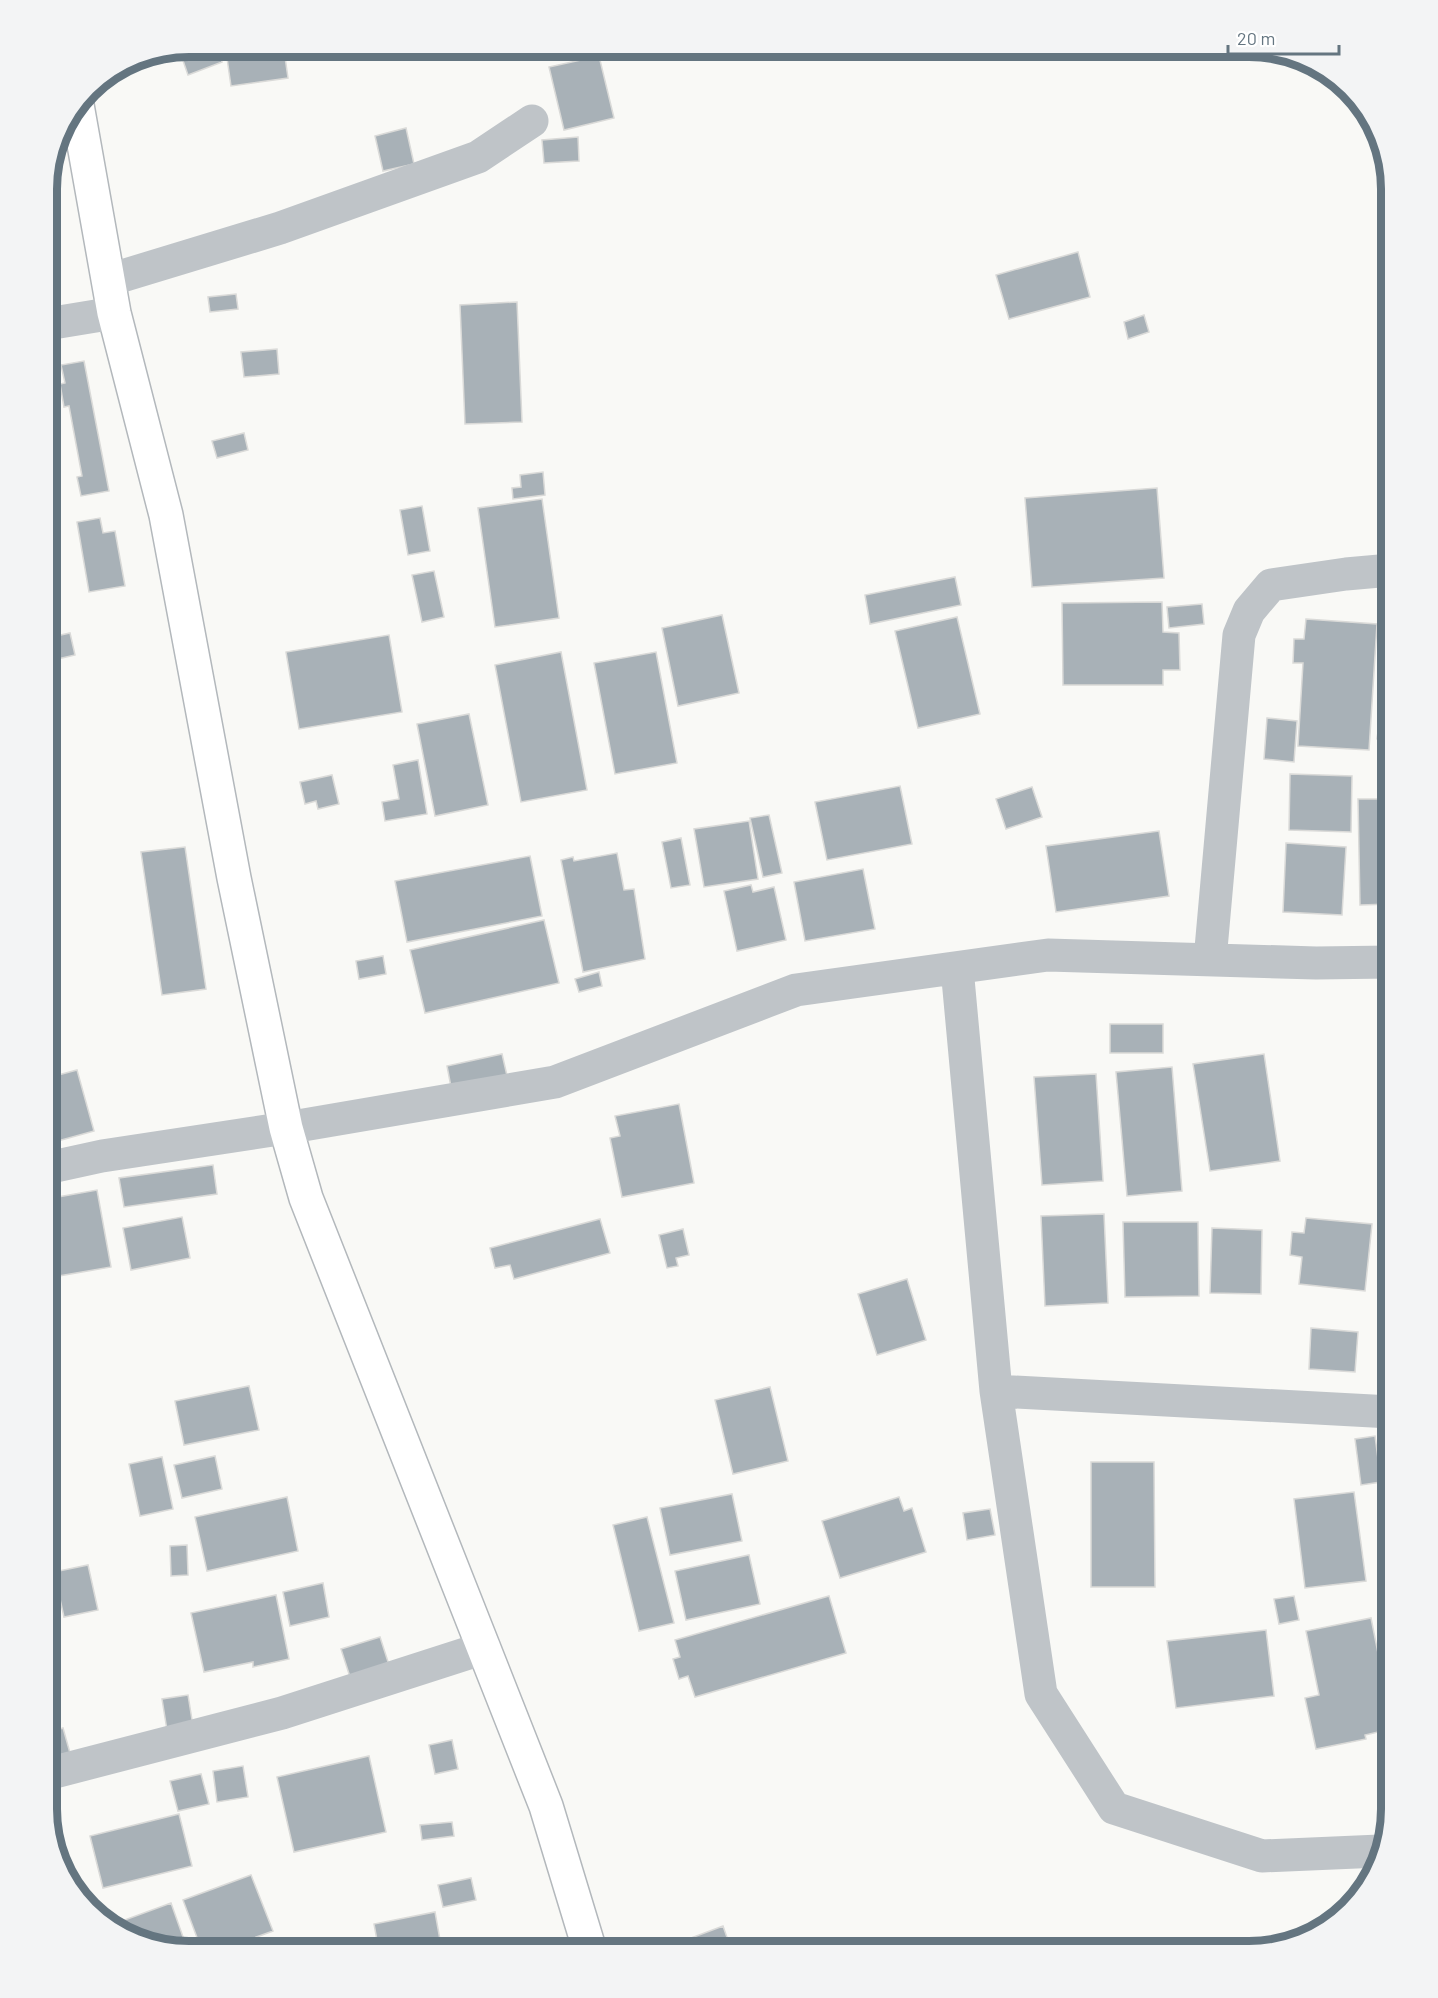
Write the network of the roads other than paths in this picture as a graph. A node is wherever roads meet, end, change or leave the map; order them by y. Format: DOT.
graph roads {
  1 [pos="79,116"];
  2 [pos="532,121"];
  3 [pos="109,280"];
  4 [pos="114,313"];
  5 [pos="57,322"];
  6 [pos="1381,571"];
  7 [pos="1210,960"];
  8 [pos="1381,962"];
  9 [pos="957,968"];
  10 [pos="286,1128"];
  11 [pos="57,1166"];
  12 [pos="996,1391"];
  13 [pos="1381,1411"];
  14 [pos="484,1647"];
  15 [pos="57,1771"];
  16 [pos="1373,1851"];
  17 [pos="587,1941"];
  1 -- 3 [label="main road"];
  2 -- 3 [label="street"];
  3 -- 4 [label="main road"];
  4 -- 5 [label="street"];
  4 -- 10 [label="main road"];
  6 -- 7 [label="street"];
  7 -- 8 [label="street"];
  7 -- 9 [label="street"];
  9 -- 10 [label="street"];
  9 -- 12 [label="street"];
  10 -- 11 [label="street"];
  10 -- 14 [label="main road"];
  12 -- 13 [label="street"];
  12 -- 16 [label="street"];
  14 -- 15 [label="street"];
  14 -- 17 [label="main road"];
}
